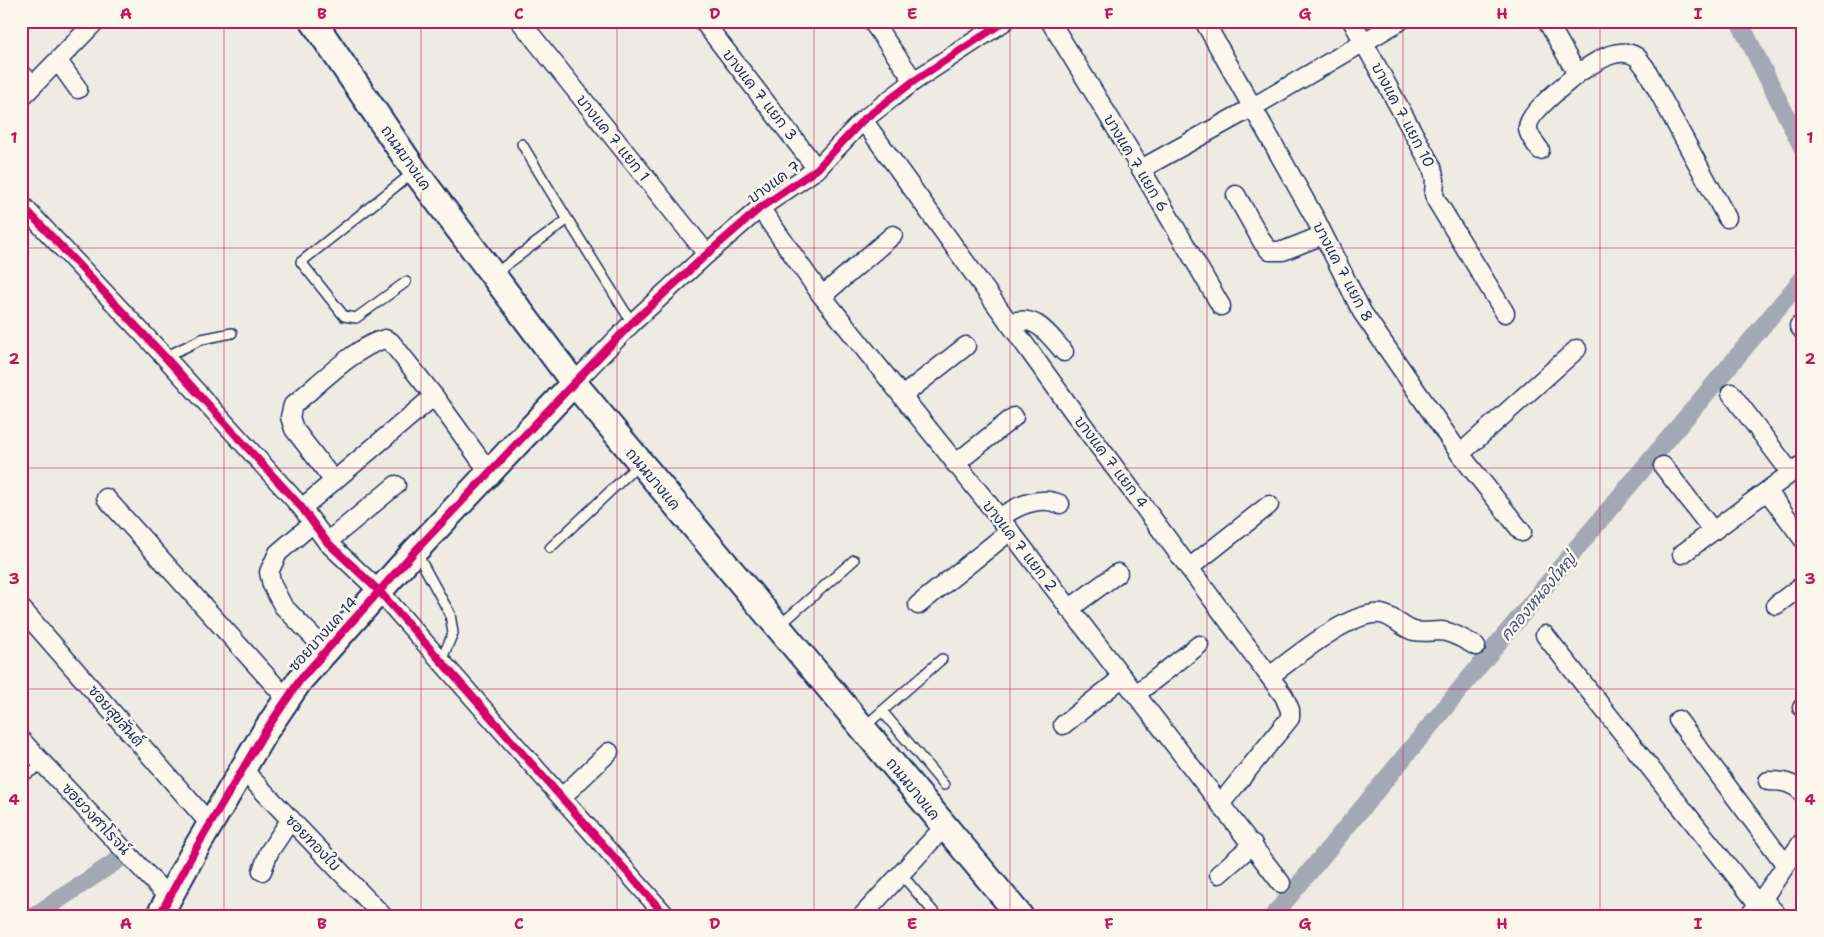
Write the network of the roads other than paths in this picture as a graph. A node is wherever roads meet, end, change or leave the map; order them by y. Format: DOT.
graph roads {
  1 [pos="96,21"];
  2 [pos="313,21"];
  3 [pos="520,21"];
  4 [pos="702,21"];
  5 [pos="872,21"];
  6 [pos="1005,21"];
  7 [pos="1050,21"];
  8 [pos="1204,21"];
  9 [pos="1352,21"];
  10 [pos="1400,21"];
  11 [pos="1547,21"];
  12 [pos="1364,43"];
  13 [pos="58,60"];
  14 [pos="21,73"];
  15 [pos="1577,74"];
  16 [pos="38,81"];
  17 [pos="914,81"];
  18 [pos="78,89"];
  19 [pos="21,98"];
  20 [pos="1253,107"];
  21 [pos="863,120"];
  22 [pos="522,144"];
  23 [pos="1540,150"];
  24 [pos="817,168"];
  25 [pos="1141,169"];
  26 [pos="415,171"];
  27 [pos="1236,195"];
  28 [pos="21,204"];
  29 [pos="760,208"];
  30 [pos="1727,218"];
  31 [pos="567,220"];
  32 [pos="893,235"];
  33 [pos="1323,235"];
  34 [pos="707,254"];
  35 [pos="492,276"];
  36 [pos="406,282"];
  37 [pos="822,296"];
  38 [pos="1221,306"];
  39 [pos="1506,313"];
  40 [pos="632,323"];
  41 [pos="1009,323"];
  42 [pos="232,333"];
  43 [pos="966,346"];
  44 [pos="1577,349"];
  45 [pos="1064,352"];
  46 [pos="164,357"];
  47 [pos="574,383"];
  48 [pos="1731,393"];
  49 [pos="434,396"];
  50 [pos="902,396"];
  51 [pos="1014,417"];
  52 [pos="1460,454"];
  53 [pos="640,463"];
  54 [pos="955,464"];
  55 [pos="1663,466"];
  56 [pos="1797,469"];
  57 [pos="489,472"];
  58 [pos="334,481"];
  59 [pos="396,485"];
  60 [pos="1768,492"];
  61 [pos="106,498"];
  62 [pos="1060,504"];
  63 [pos="1269,505"];
  64 [pos="302,508"];
  65 [pos="313,523"];
  66 [pos="1005,525"];
  67 [pos="1713,531"];
  68 [pos="1522,532"];
  69 [pos="1803,539"];
  70 [pos="328,542"];
  71 [pos="550,548"];
  72 [pos="416,550"];
  73 [pos="1682,554"];
  74 [pos="854,560"];
  75 [pos="1189,568"];
  76 [pos="1118,573"];
  77 [pos="1803,585"];
  78 [pos="380,592"];
  79 [pos="918,605"];
  80 [pos="1776,605"];
  81 [pos="21,608"];
  82 [pos="1069,609"];
  83 [pos="778,627"];
  84 [pos="1545,635"];
  85 [pos="1199,645"];
  86 [pos="1476,646"];
  87 [pos="326,650"];
  88 [pos="942,659"];
  89 [pos="441,660"];
  90 [pos="1270,676"];
  91 [pos="1122,677"];
  92 [pos="1136,694"];
  93 [pos="287,698"];
  94 [pos="882,711"];
  95 [pos="1678,720"];
  96 [pos="1062,724"];
  97 [pos="863,728"];
  98 [pos="21,740"];
  99 [pos="609,752"];
  100 [pos="43,764"];
  101 [pos="243,770"];
  102 [pos="21,778"];
  103 [pos="1768,782"];
  104 [pos="944,785"];
  105 [pos="1803,793"];
  106 [pos="562,796"];
  107 [pos="1221,803"];
  108 [pos="291,820"];
  109 [pos="210,824"];
  110 [pos="944,827"];
  111 [pos="1803,841"];
  112 [pos="1253,844"];
  113 [pos="1785,864"];
  114 [pos="262,871"];
  115 [pos="901,874"];
  116 [pos="1219,874"];
  117 [pos="1282,883"];
  118 [pos="1757,906"];
  119 [pos="165,907"];
  120 [pos="383,916"];
  121 [pos="666,916"];
  122 [pos="862,916"];
  123 [pos="937,916"];
  124 [pos="1020,916"];
  125 [pos="1778,916"];
  1 -- 13 [label="street"];
  2 -- 26 [label="main road, ถนนบางแค"];
  3 -- 34 [label="street, บางแค 7 แยก 1"];
  4 -- 24 [label="street, บางแค 7 แยก 3"];
  5 -- 17 [label="street"];
  6 -- 17 [label="street, บางแค 7"];
  7 -- 25 [label="street, บางแค 7 แยก 6"];
  8 -- 20 [label="street, บางแค 7 แยก 8"];
  9 -- 12 [label="street, บางแค 7 แยก 10"];
  10 -- 12 [label="street"];
  11 -- 15 [label="street"];
  12 -- 20 [label="street"];
  12 -- 39 [label="street, บางแค 7 แยก 10"];
  13 -- 16 [label="street"];
  13 -- 18 [label="street"];
  14 -- 16 [label="lane"];
  15 -- 23 [label="street"];
  15 -- 30 [label="street"];
  16 -- 19 [label="street"];
  17 -- 21 [label="street, บางแค 7"];
  20 -- 25 [label="street"];
  20 -- 33 [label="street, บางแค 7 แยก 8"];
  21 -- 24 [label="street, บางแค 7"];
  21 -- 41 [label="street, บางแค 7 แยก 4"];
  22 -- 31 [label="lane"];
  24 -- 29 [label="street, บางแค 7"];
  25 -- 38 [label="street, บางแค 7 แยก 6"];
  26 -- 35 [label="main road, ถนนบางแค"];
  26 -- 36 [label="lane"];
  27 -- 33 [label="street"];
  28 -- 46 [label="street"];
  29 -- 34 [label="street, บางแค 7"];
  29 -- 37 [label="street, บางแค 7 แยก 2"];
  31 -- 35 [label="lane"];
  31 -- 40 [label="lane"];
  32 -- 37 [label="street"];
  33 -- 52 [label="street, บางแค 7 แยก 8"];
  34 -- 40 [label="street, บางแค 7"];
  35 -- 47 [label="main road, ถนนบางแค"];
  37 -- 50 [label="street, บางแค 7 แยก 2"];
  40 -- 47 [label="street, บางแค 7"];
  41 -- 45 [label="street"];
  41 -- 75 [label="street, บางแค 7 แยก 4"];
  42 -- 46 [label="lane"];
  43 -- 50 [label="street"];
  44 -- 52 [label="street"];
  46 -- 64 [label="street"];
  47 -- 53 [label="main road, ถนนบางแค"];
  47 -- 57 [label="main road, ซอยบางแค 14"];
  48 -- 56 [label="street"];
  49 -- 57 [label="street"];
  49 -- 58 [label="street"];
  49 -- 58 [label="street"];
  50 -- 54 [label="street, บางแค 7 แยก 2"];
  51 -- 54 [label="street"];
  52 -- 68 [label="street, บางแค 7 แยก 8"];
  53 -- 71 [label="lane"];
  53 -- 83 [label="main road, ถนนบางแค"];
  54 -- 66 [label="street, บางแค 7 แยก 2"];
  55 -- 67 [label="street"];
  56 -- 60 [label="street"];
  57 -- 72 [label="main road, ซอยบางแค 14"];
  58 -- 64 [label="street"];
  59 -- 70 [label="street"];
  60 -- 67 [label="street"];
  60 -- 69 [label="street"];
  61 -- 93 [label="street"];
  62 -- 66 [label="street"];
  63 -- 75 [label="street"];
  64 -- 65 [label="street"];
  65 -- 70 [label="street"];
  65 -- 87 [label="street"];
  66 -- 79 [label="street"];
  66 -- 82 [label="street, บางแค 7 แยก 2"];
  67 -- 73 [label="street"];
  70 -- 78 [label="street"];
  72 -- 78 [label="main road, ซอยบางแค 14"];
  72 -- 89 [label="lane"];
  74 -- 83 [label="lane"];
  75 -- 90 [label="street, บางแค 7 แยก 4"];
  76 -- 82 [label="street"];
  77 -- 80 [label="street"];
  78 -- 87 [label="main road, ซอยบางแค 14"];
  78 -- 89 [label="street"];
  81 -- 109 [label="street, ซอยสุขสันต์"];
  82 -- 91 [label="street, บางแค 7 แยก 2"];
  83 -- 97 [label="main road, ถนนบางแค"];
  84 -- 118 [label="street"];
  85 -- 92 [label="street"];
  86 -- 90 [label="street"];
  87 -- 93 [label="main road, ซอยบางแค 14"];
  88 -- 94 [label="lane"];
  89 -- 106 [label="street"];
  90 -- 107 [label="street, บางแค 7 แยก 4"];
  91 -- 92 [label="street, บางแค 7 แยก 2"];
  91 -- 96 [label="street"];
  92 -- 107 [label="street, บางแค 7 แยก 2"];
  93 -- 101 [label="main road, ซอยบางแค 14"];
  94 -- 97 [label="lane"];
  94 -- 104 [label="lane"];
  95 -- 113 [label="street"];
  97 -- 110 [label="main road, ถนนบางแค"];
  98 -- 100 [label="street, ซอยวงศาโรจน์"];
  99 -- 106 [label="street"];
  100 -- 102 [label="lane"];
  100 -- 119 [label="street, ซอยวงศาโรจน์"];
  101 -- 108 [label="street, ซอยทองใบ"];
  101 -- 109 [label="main road, ซอยบางแค 14"];
  103 -- 105 [label="street"];
  106 -- 121 [label="street"];
  107 -- 112 [label="street, บางแค 7 แยก 2"];
  108 -- 114 [label="street"];
  108 -- 120 [label="street, ซอยทองใบ"];
  109 -- 119 [label="main road, ซอยบางแค 14"];
  110 -- 115 [label="street"];
  110 -- 124 [label="main road, ถนนบางแค"];
  111 -- 113 [label="street"];
  112 -- 116 [label="street"];
  112 -- 117 [label="street, บางแค 7 แยก 2"];
  113 -- 118 [label="street"];
  115 -- 122 [label="street"];
  115 -- 123 [label="lane"];
  118 -- 125 [label="street"];
}
